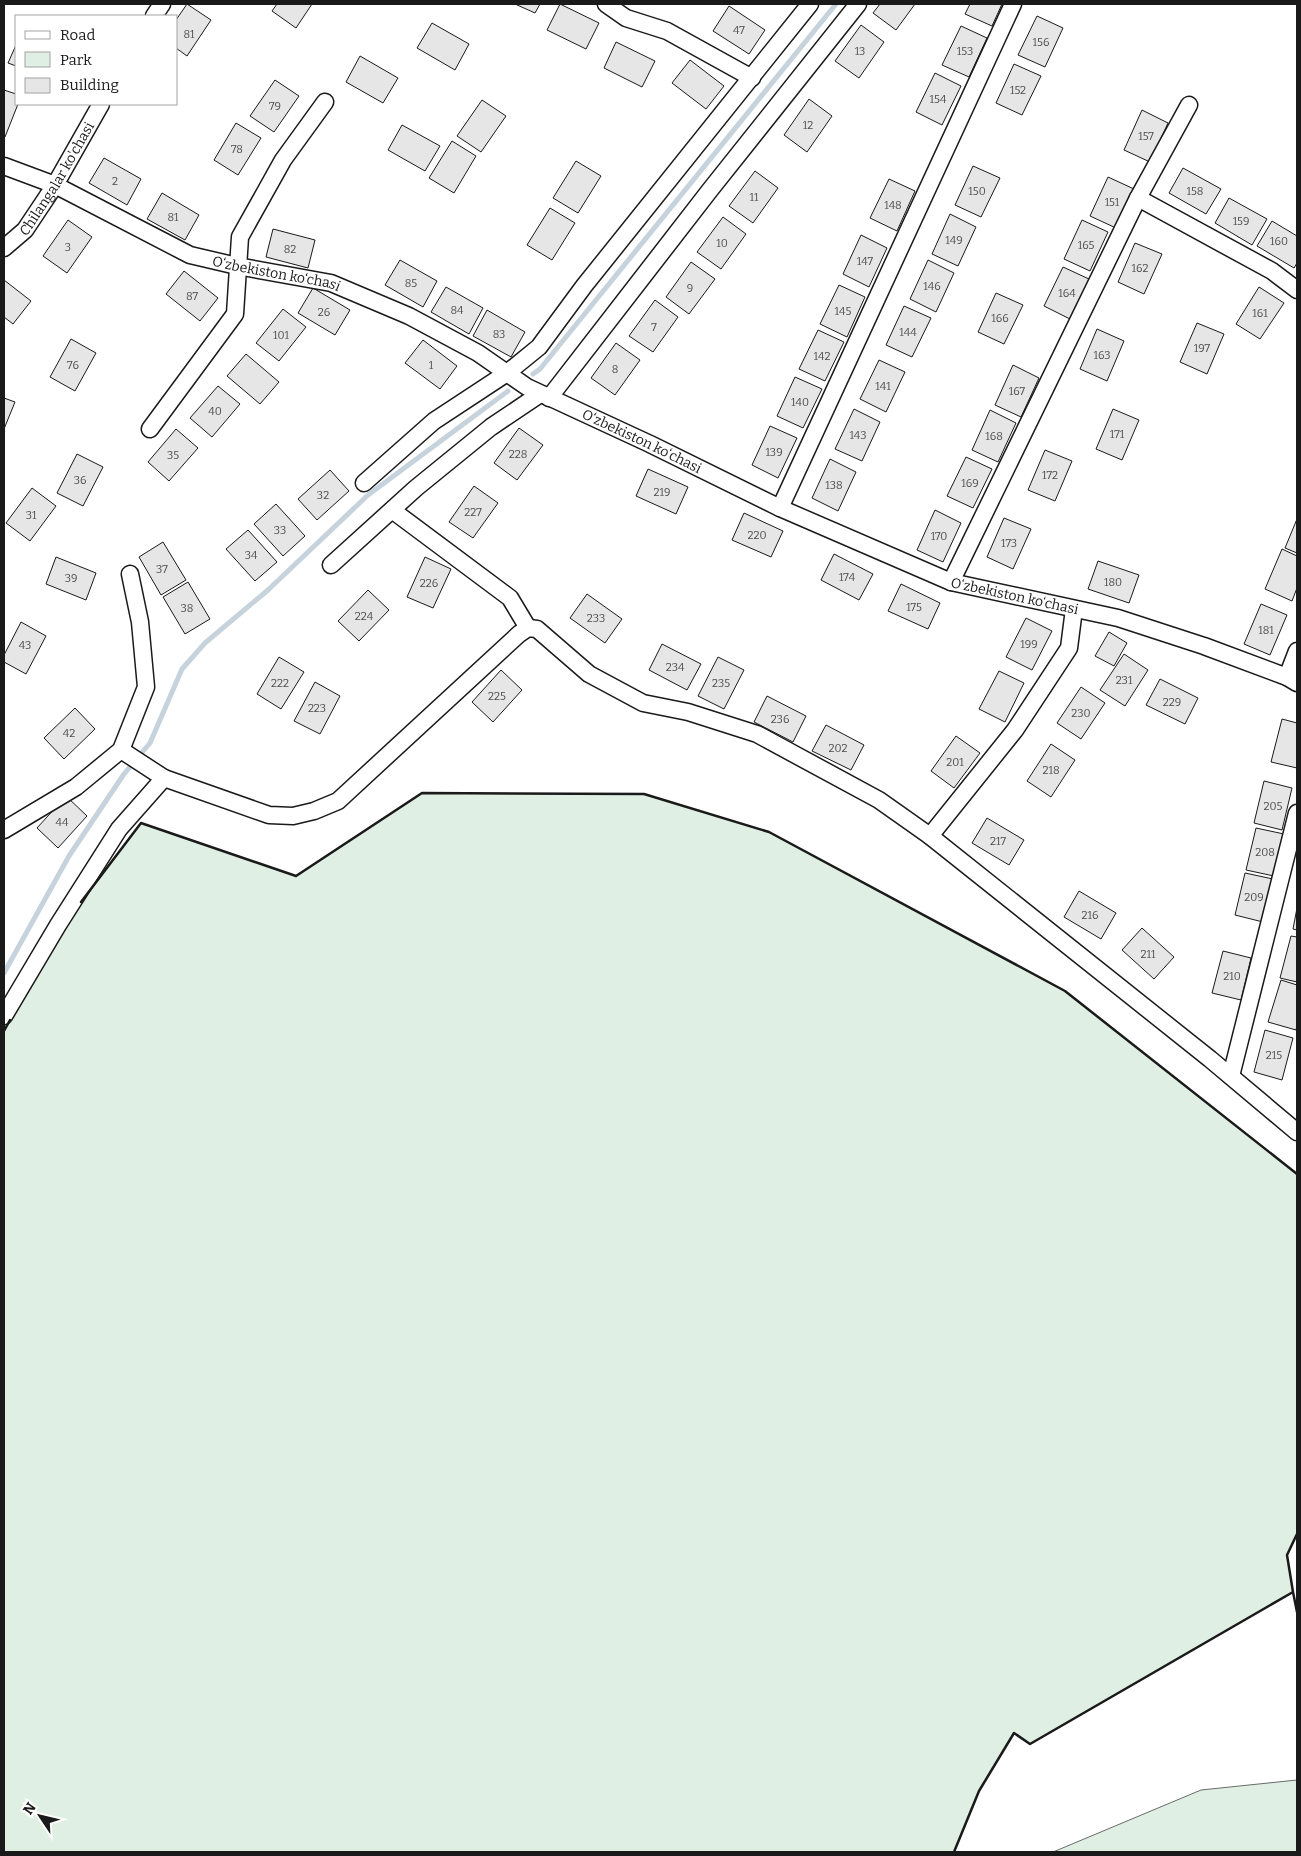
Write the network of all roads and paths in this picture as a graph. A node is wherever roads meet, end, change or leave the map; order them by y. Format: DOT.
graph roads {
  1 [pos="162,4"];
  2 [pos="606,4"];
  3 [pos="810,4"];
  4 [pos="858,4"];
  5 [pos="1013,4"];
  6 [pos="155,15"];
  7 [pos="752,78"];
  8 [pos="325,102"];
  9 [pos="100,105"];
  10 [pos="1189,105"];
  11 [pos="4,166"];
  12 [pos="55,185"];
  13 [pos="1138,198"];
  14 [pos="4,248"];
  15 [pos="237,266"];
  16 [pos="1297,290"];
  17 [pos="507,373"];
  18 [pos="545,396"];
  19 [pos="150,429"];
  20 [pos="364,483"];
  21 [pos="780,508"];
  22 [pos="392,510"];
  23 [pos="331,565"];
  24 [pos="130,574"];
  25 [pos="950,582"];
  26 [pos="1074,609"];
  27 [pos="528,628"];
  28 [pos="1297,651"];
  29 [pos="1292,680"];
  30 [pos="121,750"];
  31 [pos="164,778"];
  32 [pos="1297,813"];
  33 [pos="4,830"];
  34 [pos="930,836"];
  35 [pos="4,1016"];
  36 [pos="1231,1076"];
  37 [pos="1297,1132"];
  1 -- 6 [label="street"];
  2 -- 7 [label="street"];
  3 -- 7 [label="street"];
  4 -- 18 [label="street"];
  5 -- 21 [label="street"];
  7 -- 17 [label="street"];
  8 -- 15 [label="street"];
  9 -- 12 [label="street, Chilangalar ko'chasi"];
  10 -- 13 [label="street"];
  11 -- 12 [label="street, O‘zbekiston ko‘chasi"];
  12 -- 14 [label="street, Chilangalar ko'chasi"];
  12 -- 15 [label="street, O‘zbekiston ko‘chasi"];
  13 -- 16 [label="street"];
  13 -- 25 [label="street"];
  15 -- 17 [label="street, O‘zbekiston ko‘chasi"];
  15 -- 19 [label="street"];
  17 -- 18 [label="street, O‘zbekiston ko‘chasi"];
  17 -- 20 [label="street"];
  18 -- 21 [label="street, O‘zbekiston ko‘chasi"];
  18 -- 22 [label="street"];
  21 -- 25 [label="street, O‘zbekiston ko‘chasi"];
  22 -- 23 [label="street"];
  22 -- 27 [label="street"];
  24 -- 30 [label="street"];
  25 -- 26 [label="street, O‘zbekiston ko‘chasi"];
  26 -- 29 [label="street, O‘zbekiston ko‘chasi"];
  26 -- 34 [label="street"];
  27 -- 31 [label="street"];
  27 -- 34 [label="street"];
  28 -- 29 [label="street"];
  30 -- 31 [label="street"];
  30 -- 33 [label="street"];
  31 -- 35 [label="street"];
  32 -- 36 [label="street"];
  34 -- 36 [label="street"];
  36 -- 37 [label="street"];
}
